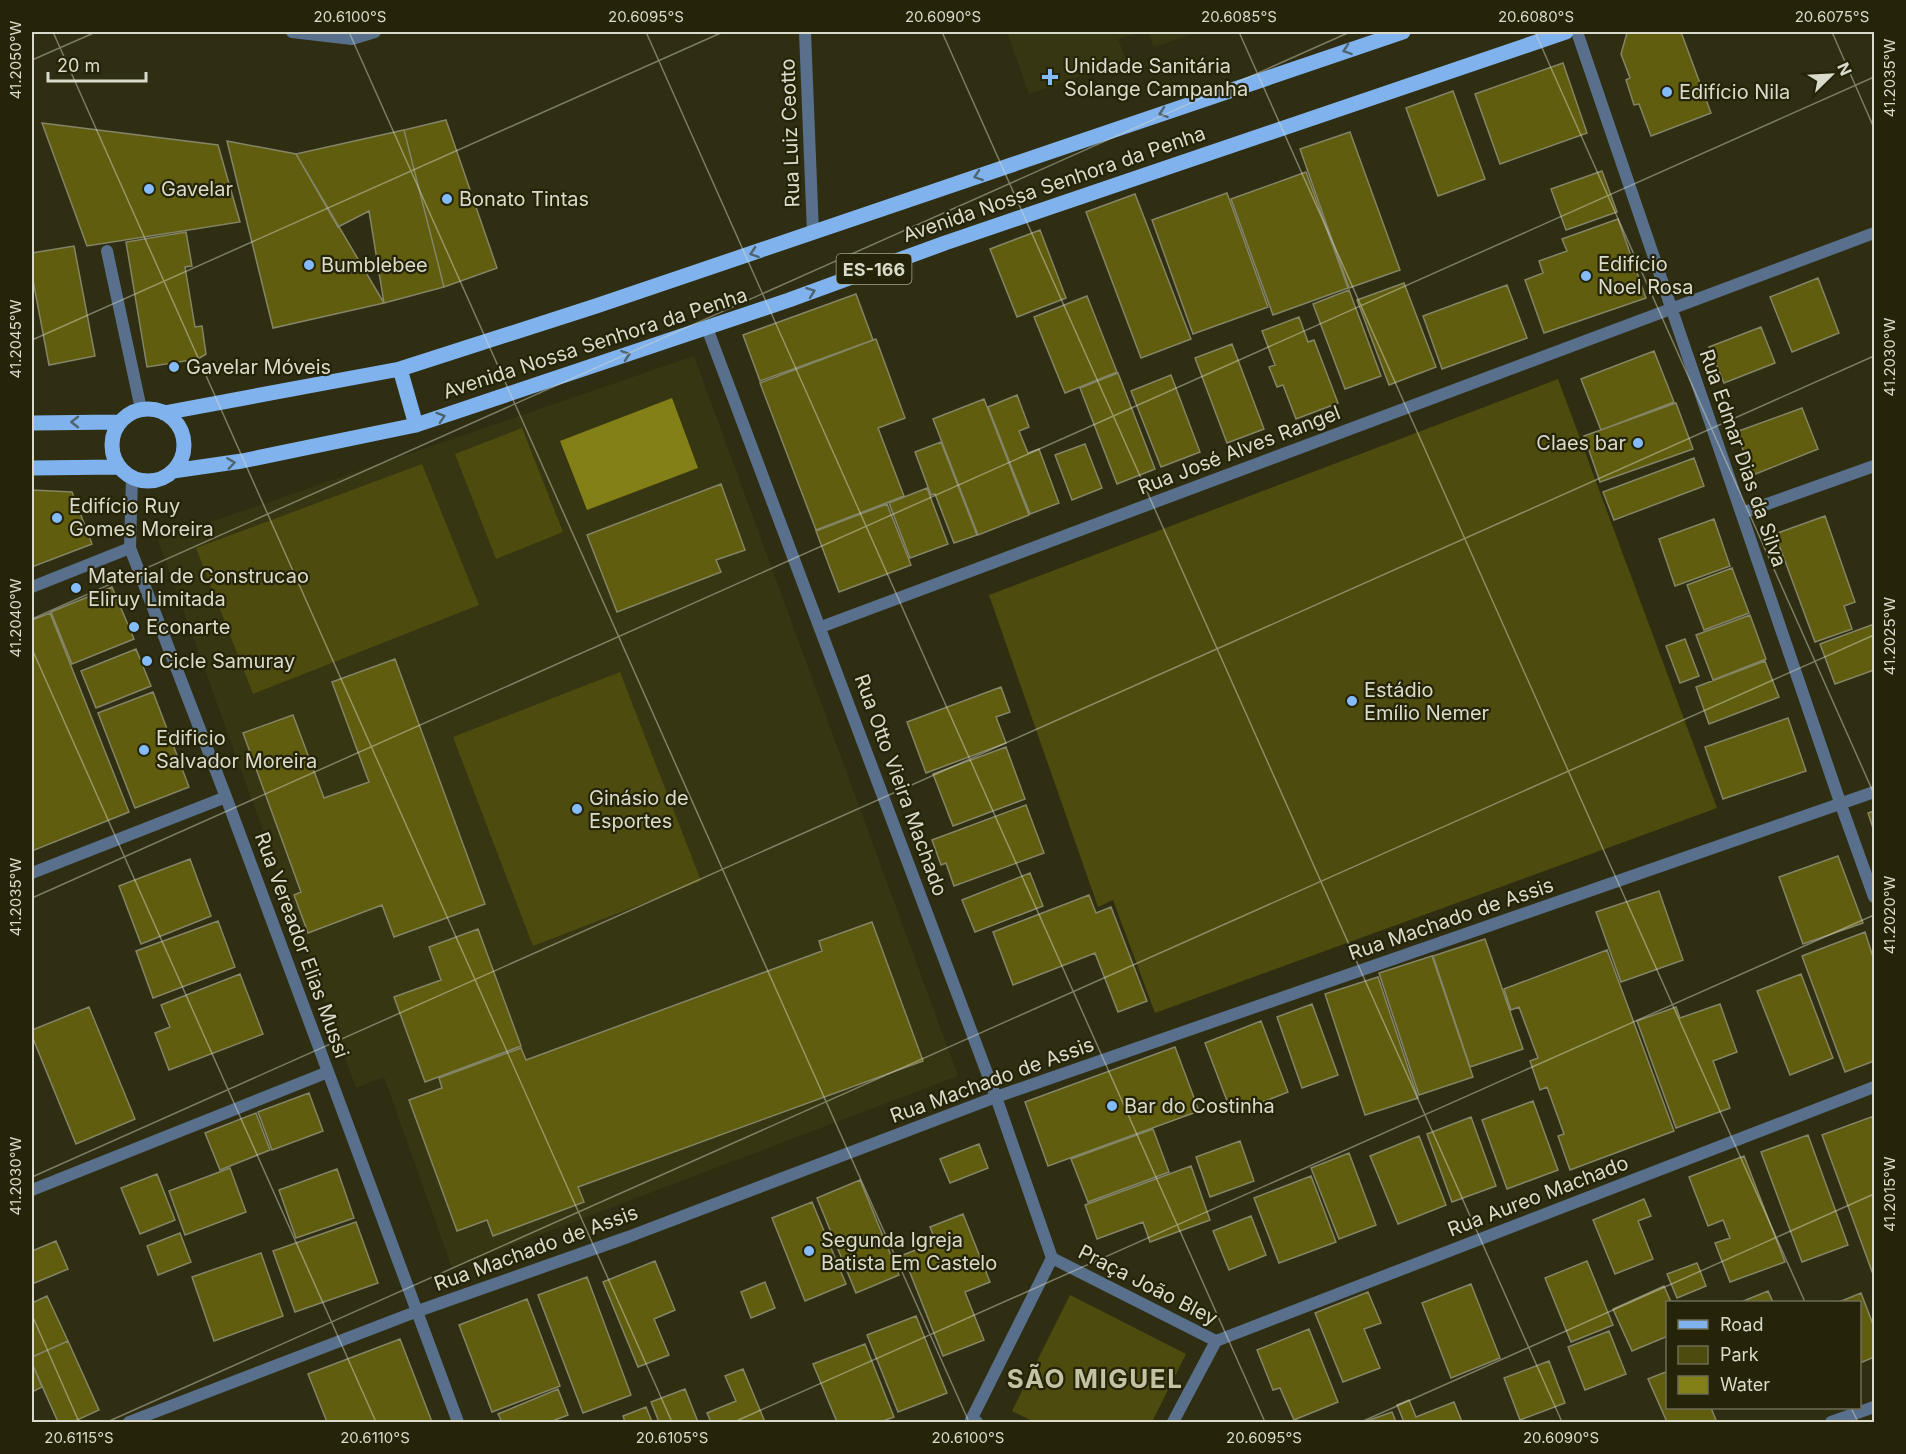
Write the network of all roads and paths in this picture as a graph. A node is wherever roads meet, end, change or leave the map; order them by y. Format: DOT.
graph roads {
  1 [pos="292,32"];
  2 [pos="375,32"];
  3 [pos="805,32"];
  4 [pos="1403,32"];
  5 [pos="1566,32"];
  6 [pos="1577,32"];
  7 [pos="813,233"];
  8 [pos="1875,233"];
  9 [pos="107,251"];
  10 [pos="1672,309"];
  11 [pos="707,328"];
  12 [pos="400,369"];
  13 [pos="141,409"];
  14 [pos="164,413"];
  15 [pos="119,422"];
  16 [pos="32,423"];
  17 [pos="416,425"];
  18 [pos="1875,466"];
  19 [pos="119,467"];
  20 [pos="32,468"];
  21 [pos="173,471"];
  22 [pos="132,477"];
  23 [pos="1742,513"];
  24 [pos="130,548"];
  25 [pos="32,587"];
  26 [pos="821,627"];
  27 [pos="1875,792"];
  28 [pos="226,797"];
  29 [pos="1841,804"];
  30 [pos="32,873"];
  31 [pos="1875,897"];
  32 [pos="328,1072"];
  33 [pos="1875,1087"];
  34 [pos="996,1097"];
  35 [pos="32,1191"];
  36 [pos="1052,1258"];
  37 [pos="418,1311"];
  38 [pos="1216,1341"];
  39 [pos="1875,1407"];
  40 [pos="129,1422"];
  41 [pos="458,1422"];
  42 [pos="970,1422"];
  43 [pos="1173,1422"];
  44 [pos="1832,1422"];
  1 -- 2 [label="street"];
  3 -- 7 [label="street, Rua Luiz Ceotto"];
  4 -- 7 [label="main road, Avenida Nossa Senhora da Penha / ES-166, one-way"];
  11 -- 5 [label="main road, Avenida Nossa Senhora da Penha / ES-166, one-way"];
  6 -- 10 [label="street, Rua Edmar Dias da Silva"];
  7 -- 12 [label="main road, Avenida Nossa Senhora da Penha / ES-166, one-way"];
  8 -- 10 [label="street, Rua José Alves Rangel"];
  9 -- 13 [label="street"];
  10 -- 23 [label="street, Rua Edmar Dias da Silva"];
  10 -- 26 [label="street, Rua José Alves Rangel"];
  17 -- 11 [label="main road, Avenida Nossa Senhora da Penha / ES-166, one-way"];
  11 -- 26 [label="street, Rua Otto Vieira Machado"];
  12 -- 14 [label="main road, Avenida Nossa Senhora da Penha / ES-166"];
  12 -- 17 [label="main road"];
  13 -- 14 [label="main road"];
  13 -- 15 [label="main road"];
  14 -- 21 [label="main road"];
  15 -- 16 [label="main road, one-way"];
  15 -- 19 [label="main road"];
  21 -- 17 [label="main road, Avenida Nossa Senhora da Penha / ES-166, one-way"];
  18 -- 23 [label="street"];
  19 -- 20 [label="main road"];
  19 -- 22 [label="main road"];
  21 -- 22 [label="main road"];
  22 -- 24 [label="street, Rua Vereador Elias Mussi"];
  23 -- 29 [label="street, Rua Edmar Dias da Silva"];
  24 -- 25 [label="street"];
  24 -- 28 [label="street, Rua Vereador Elias Mussi"];
  26 -- 34 [label="street, Rua Otto Vieira Machado"];
  27 -- 29 [label="street, Rua Machado de Assis"];
  28 -- 30 [label="street"];
  28 -- 32 [label="street, Rua Vereador Elias Mussi"];
  29 -- 31 [label="street, Rua Edmar Dias da Silva"];
  29 -- 34 [label="street, Rua Machado de Assis"];
  32 -- 35 [label="street"];
  32 -- 37 [label="street, Rua Vereador Elias Mussi"];
  33 -- 38 [label="street, Rua Aureo Machado"];
  34 -- 36 [label="street, Rua Otto Vieira Machado"];
  34 -- 37 [label="street, Rua Machado de Assis"];
  36 -- 38 [label="street, Praça João Bley"];
  36 -- 42 [label="street, Praça João Bley"];
  37 -- 40 [label="street, Rua Machado de Assis"];
  37 -- 41 [label="street, Rua Vereador Elias Mussi"];
  38 -- 43 [label="street, Praça João Bley"];
  39 -- 44 [label="street"];
}
